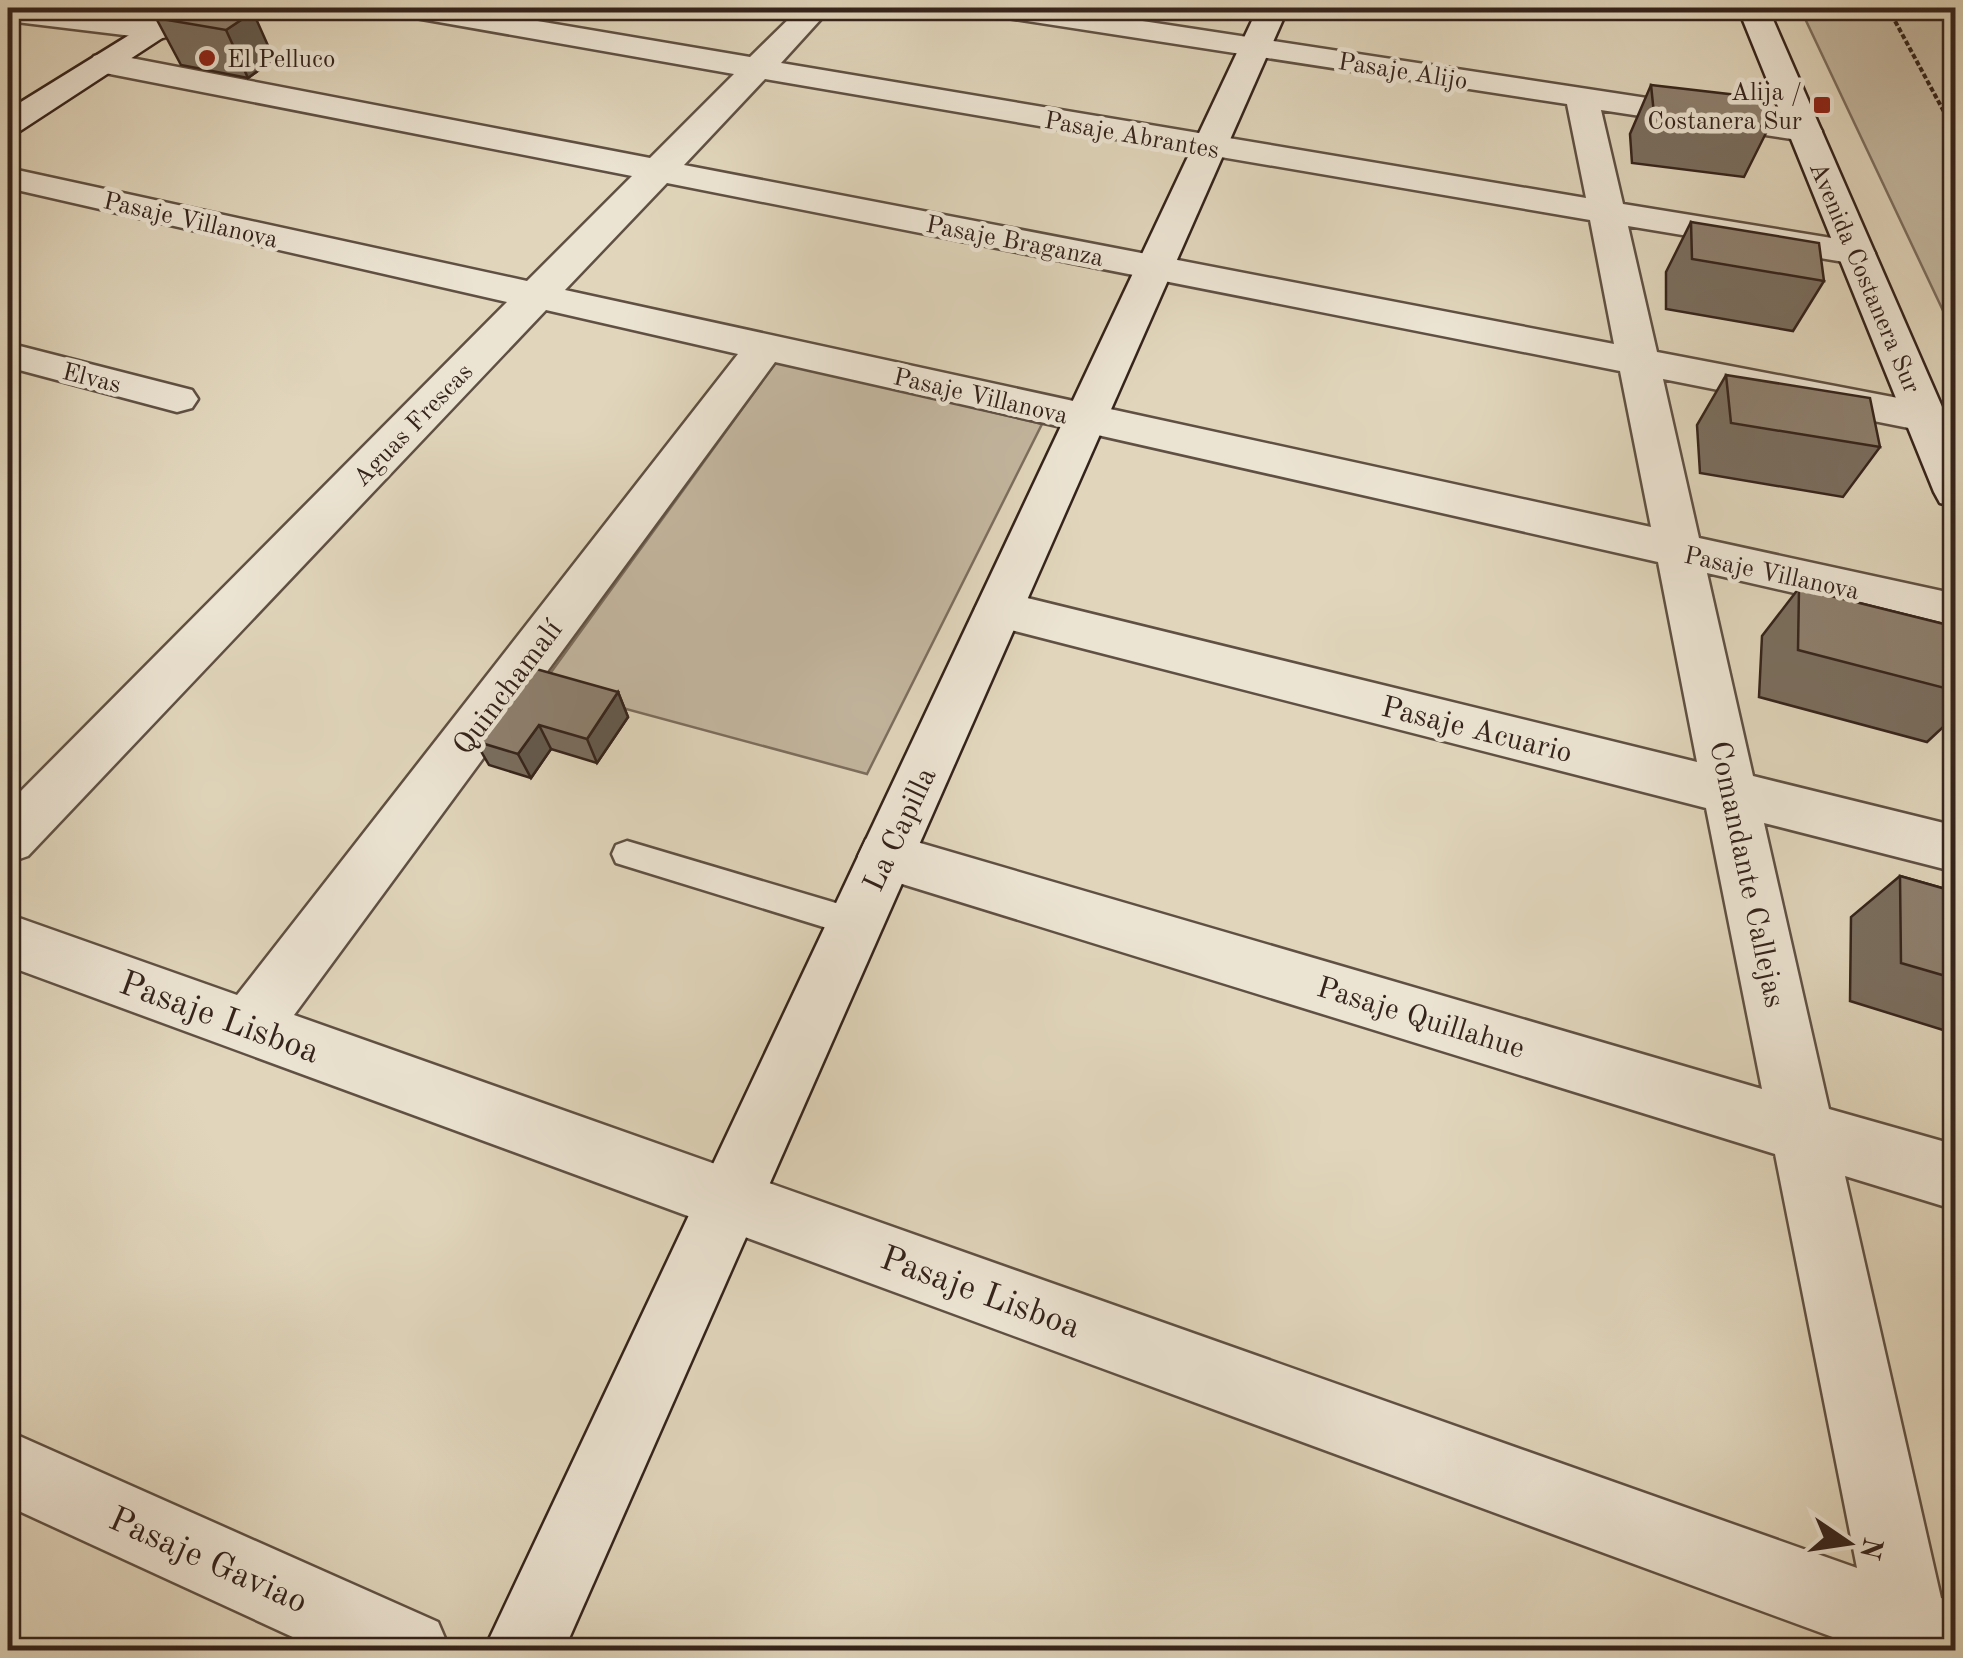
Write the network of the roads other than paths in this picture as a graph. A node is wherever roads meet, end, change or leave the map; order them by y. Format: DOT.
graph roads {
  1 [pos="193,8"];
  2 [pos="410,8"];
  3 [pos="816,8"];
  4 [pos="1752,8"];
  5 [pos="1019,9"];
  6 [pos="8,12"];
  7 [pos="1264,28"];
  8 [pos="157,30"];
  9 [pos="105,63"];
  10 [pos="756,69"];
  11 [pos="1582,97"];
  12 [pos="8,124"];
  13 [pos="1804,131"];
  14 [pos="1210,147"];
  15 [pos="658,171"];
  16 [pos="8,178"];
  17 [pos="1607,214"];
  18 [pos="1856,253"];
  19 [pos="1155,268"];
  20 [pos="536,296"];
  21 [pos="765,347"];
  22 [pos="8,355"];
  23 [pos="1639,360"];
  24 [pos="177,398"];
  25 [pos="1924,416"];
  26 [pos="1086,419"];
  27 [pos="1956,492"];
  28 [pos="1679,551"];
  29 [pos="999,609"];
  30 [pos="1956,612"];
  31 [pos="1732,793"];
  32 [pos="8,840"];
  33 [pos="1956,849"];
  34 [pos="627,854"];
  35 [pos="886,856"];
  36 [pos="856,923"];
  37 [pos="8,940"];
  38 [pos="250,1027"];
  39 [pos="1801,1132"];
  40 [pos="1956,1178"];
  41 [pos="729,1200"];
  42 [pos="8,1468"];
  43 [pos="1926,1640"];
  44 [pos="410,1650"];
  45 [pos="524,1650"];
  1 -- 8 [label="street"];
  2 -- 10 [label="street, Pasaje Abrantes"];
  3 -- 10 [label="street, Aguas Frescas"];
  4 -- 13 [label="street, Avenida Costanera Sur"];
  5 -- 7 [label="street, Pasaje Alijo"];
  6 -- 8 [label="street"];
  7 -- 11 [label="street, Pasaje Alijo"];
  7 -- 14 [label="street, La Capilla"];
  8 -- 9 [label="street"];
  9 -- 12 [label="street"];
  9 -- 15 [label="street, Pasaje Braganza"];
  10 -- 14 [label="street, Pasaje Abrantes"];
  10 -- 15 [label="street, Aguas Frescas"];
  11 -- 13 [label="street, Pasaje Alijo"];
  11 -- 17 [label="street, Comandante Callejas"];
  13 -- 18 [label="street, Avenida Costanera Sur"];
  14 -- 17 [label="street, Pasaje Abrantes"];
  14 -- 19 [label="street, La Capilla"];
  15 -- 19 [label="street, Pasaje Braganza"];
  15 -- 20 [label="street, Aguas Frescas"];
  16 -- 20 [label="street, Pasaje Villanova"];
  17 -- 18 [label="street, Pasaje Abrantes"];
  17 -- 23 [label="street, Comandante Callejas"];
  18 -- 25 [label="street, Avenida Costanera Sur"];
  19 -- 23 [label="street, Pasaje Braganza"];
  19 -- 26 [label="street, La Capilla"];
  20 -- 21 [label="street, Pasaje Villanova"];
  20 -- 32 [label="street, Aguas Frescas"];
  21 -- 26 [label="street, Pasaje Villanova"];
  21 -- 38 [label="street, Quinchamalí"];
  22 -- 24 [label="street, Elvas"];
  23 -- 25 [label="street, Pasaje Braganza"];
  23 -- 28 [label="street, Comandante Callejas"];
  25 -- 27 [label="street, Avenida Costanera Sur"];
  26 -- 28 [label="street, Pasaje Villanova"];
  26 -- 29 [label="street, La Capilla"];
  28 -- 30 [label="street, Pasaje Villanova"];
  28 -- 31 [label="street, Comandante Callejas"];
  29 -- 31 [label="street, Pasaje Acuario"];
  29 -- 35 [label="street, La Capilla"];
  31 -- 33 [label="street, Pasaje Acuario"];
  31 -- 39 [label="street, Comandante Callejas"];
  34 -- 36 [label="lane"];
  35 -- 36 [label="street, La Capilla"];
  35 -- 39 [label="street, Pasaje Quillahue"];
  36 -- 41 [label="street, La Capilla"];
  37 -- 38 [label="street, Pasaje Lisboa"];
  38 -- 41 [label="street, Pasaje Lisboa"];
  39 -- 40 [label="street, Pasaje Quillahue"];
  39 -- 43 [label="street, Comandante Callejas"];
  41 -- 43 [label="street, Pasaje Lisboa"];
  41 -- 45 [label="street, La Capilla"];
  42 -- 44 [label="street, Pasaje Gaviao"];
}
